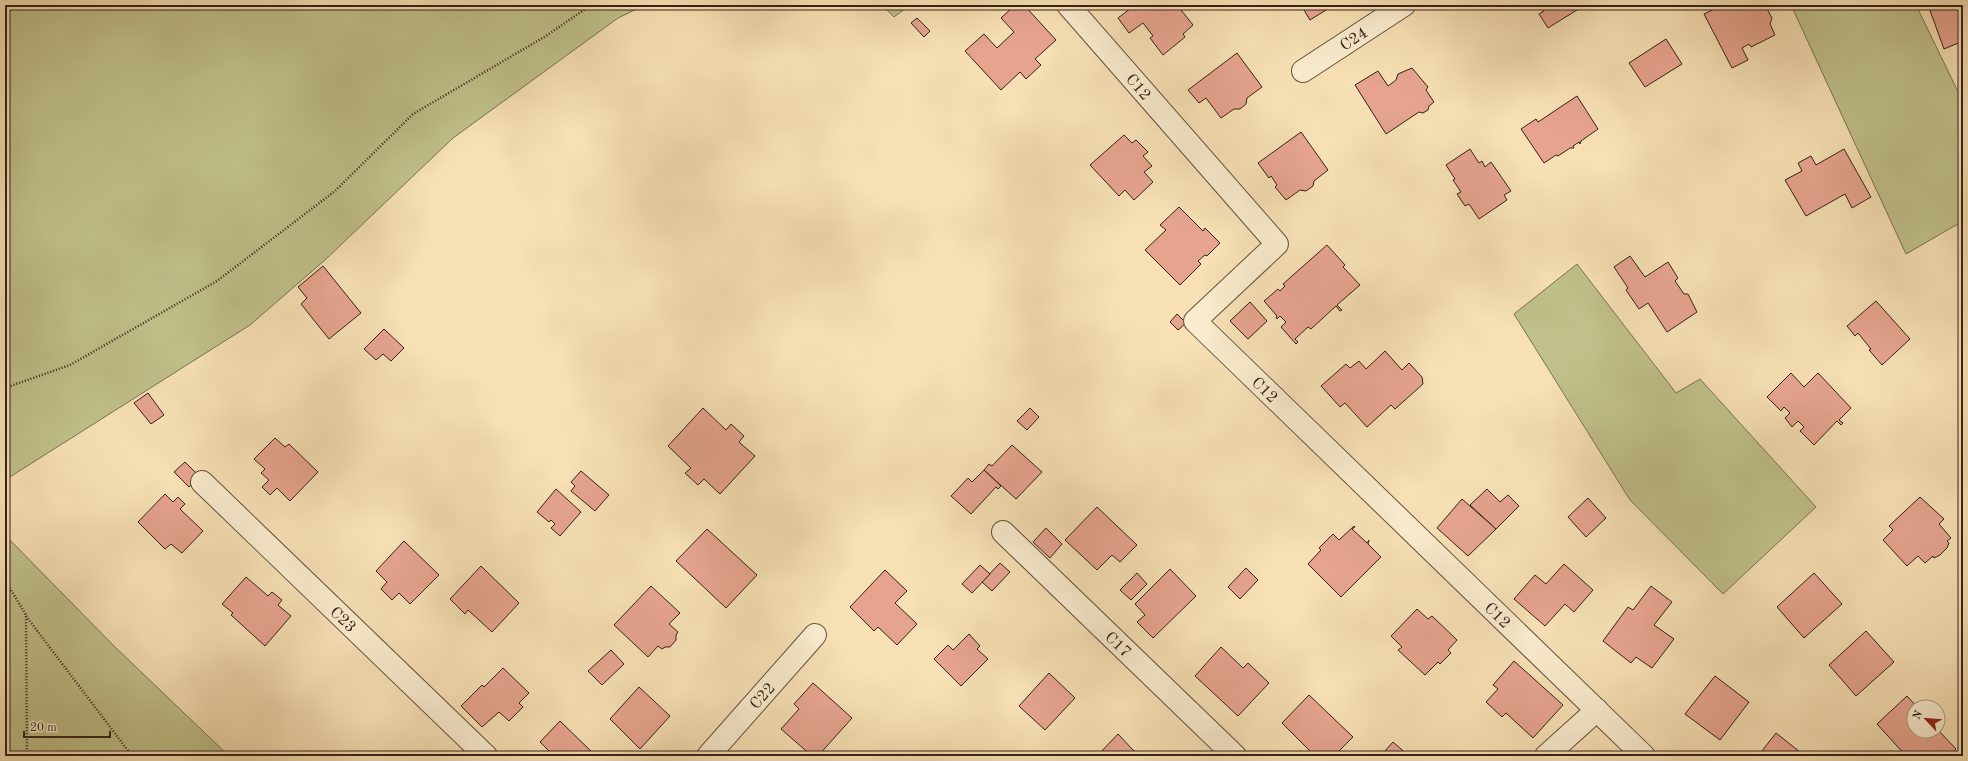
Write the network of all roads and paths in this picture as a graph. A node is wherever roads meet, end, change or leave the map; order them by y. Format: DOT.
graph roads {
  1 [pos="591,5"];
  2 [pos="1068,5"];
  3 [pos="1404,5"];
  4 [pos="1303,71"];
  5 [pos="5,388"];
  6 [pos="202,482"];
  7 [pos="1003,532"];
  8 [pos="5,580"];
  9 [pos="26,615"];
  10 [pos="816,635"];
  11 [pos="1597,710"];
  12 [pos="26,756"];
  13 [pos="132,756"];
  14 [pos="486,756"];
  15 [pos="708,756"];
  16 [pos="1235,756"];
  17 [pos="1546,756"];
  18 [pos="1644,756"];
  1 -- 5 [label="path"];
  2 -- 11 [label="street, C12"];
  3 -- 4 [label="street, C24"];
  6 -- 14 [label="street, C23"];
  7 -- 16 [label="street, C17"];
  8 -- 9 [label="path"];
  9 -- 12 [label="path"];
  9 -- 13 [label="path"];
  10 -- 15 [label="street, C22"];
  11 -- 17 [label="street"];
  11 -- 18 [label="street, C12"];
}
